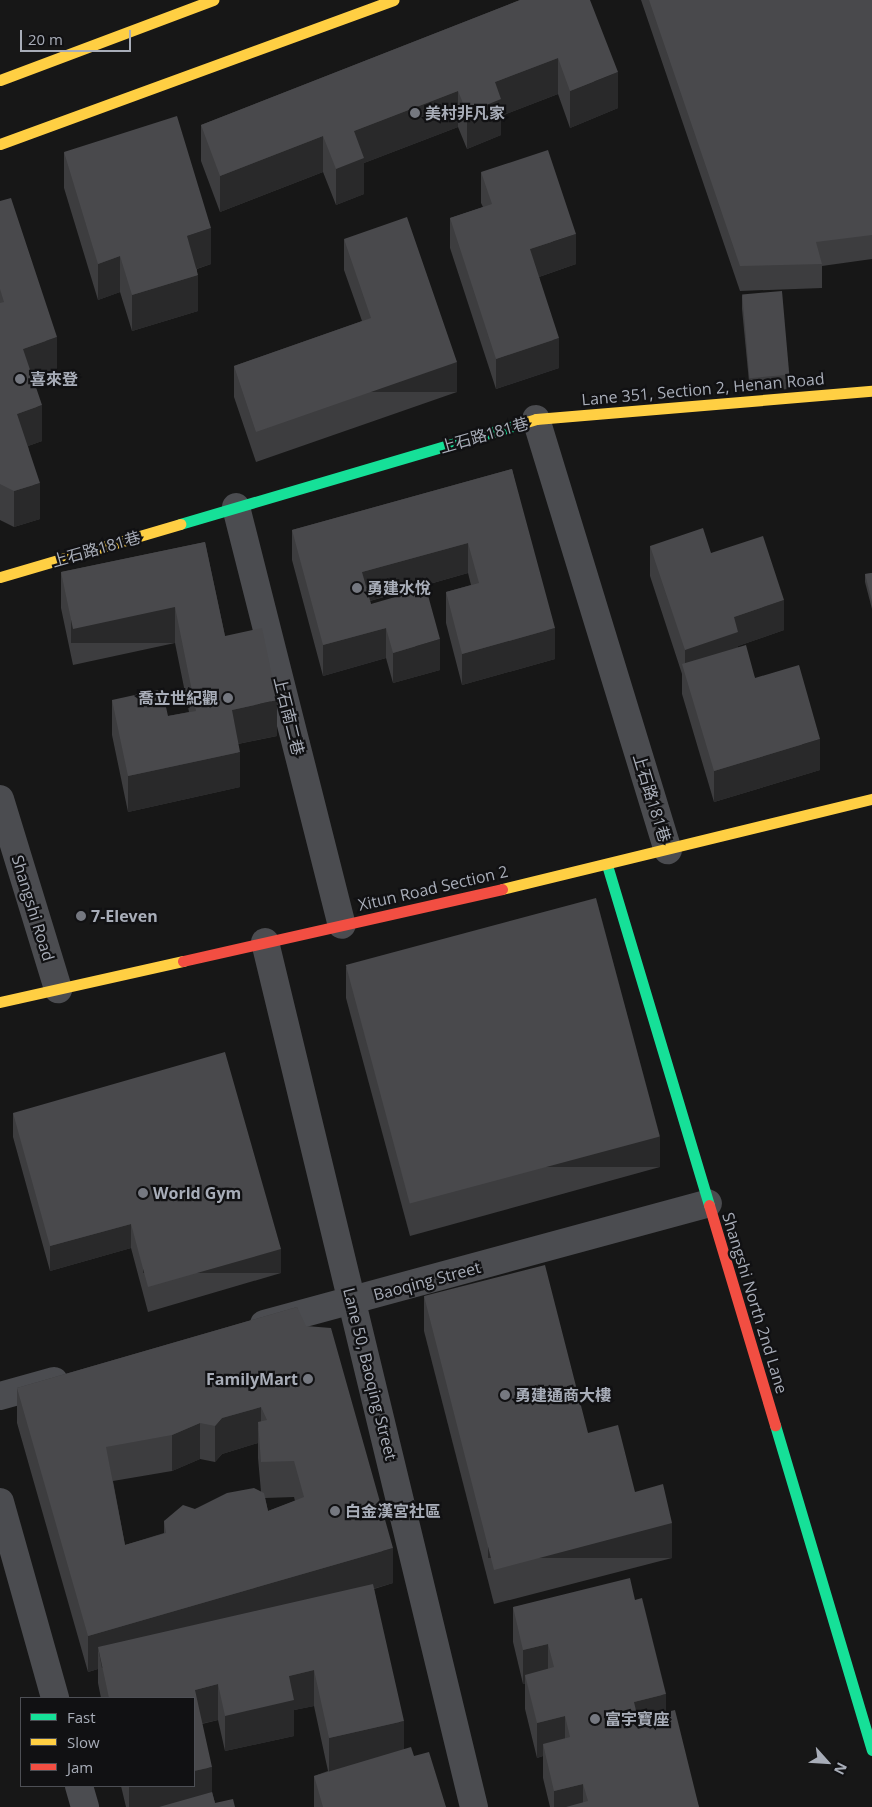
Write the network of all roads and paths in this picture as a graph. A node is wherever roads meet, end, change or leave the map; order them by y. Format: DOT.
graph roads {
  1 [pos="214,0"];
  2 [pos="394,0"];
  3 [pos="0,80"];
  4 [pos="0,144"];
  5 [pos="872,391"];
  6 [pos="536,419"];
  7 [pos="236,508"];
  8 [pos="0,577"];
  9 [pos="0,799"];
  10 [pos="872,799"];
  11 [pos="668,850"];
  12 [pos="607,865"];
  13 [pos="342,925"];
  14 [pos="265,942"];
  15 [pos="58,989"];
  16 [pos="0,1002"];
  17 [pos="708,1203"];
  18 [pos="352,1300"];
  19 [pos="238,1331"];
  20 [pos="76,1375"];
  21 [pos="0,1396"];
  22 [pos="0,1502"];
  23 [pos="55,1697"];
  24 [pos="872,1750"];
  25 [pos="79,1787"];
  26 [pos="85,1807"];
  27 [pos="474,1807"];
  1 -- 3 [label="street"];
  2 -- 4 [label="street"];
  5 -- 6 [label="street, Lane 351, Section 2, Henan Road"];
  6 -- 7 [label="street, 上石路181巷"];
  6 -- 11 [label="street, 上石路181巷"];
  7 -- 8 [label="street, 上石路181巷"];
  7 -- 13 [label="street, 上石南二巷"];
  9 -- 15 [label="street, Shangshi Road"];
  10 -- 11 [label="street, Xitun Road Section 2"];
  11 -- 12 [label="street, Xitun Road Section 2"];
  12 -- 13 [label="street, Xitun Road Section 2"];
  12 -- 17 [label="street, Shangshi North 2nd Lane"];
  13 -- 14 [label="street, Xitun Road Section 2"];
  14 -- 15 [label="street, Xitun Road Section 2"];
  14 -- 18 [label="street, Lane 50, Baoqing Street"];
  15 -- 16 [label="street, Xitun Road Section 2"];
  17 -- 18 [label="street, Baoqing Street"];
  17 -- 24 [label="street, Shangshi North 2nd Lane"];
  18 -- 19 [label="street, Baoqing Street"];
  18 -- 27 [label="street, Lane 50, Baoqing Street"];
  20 -- 21 [label="street"];
  22 -- 23 [label="street"];
  25 -- 26 [label="street"];
}
